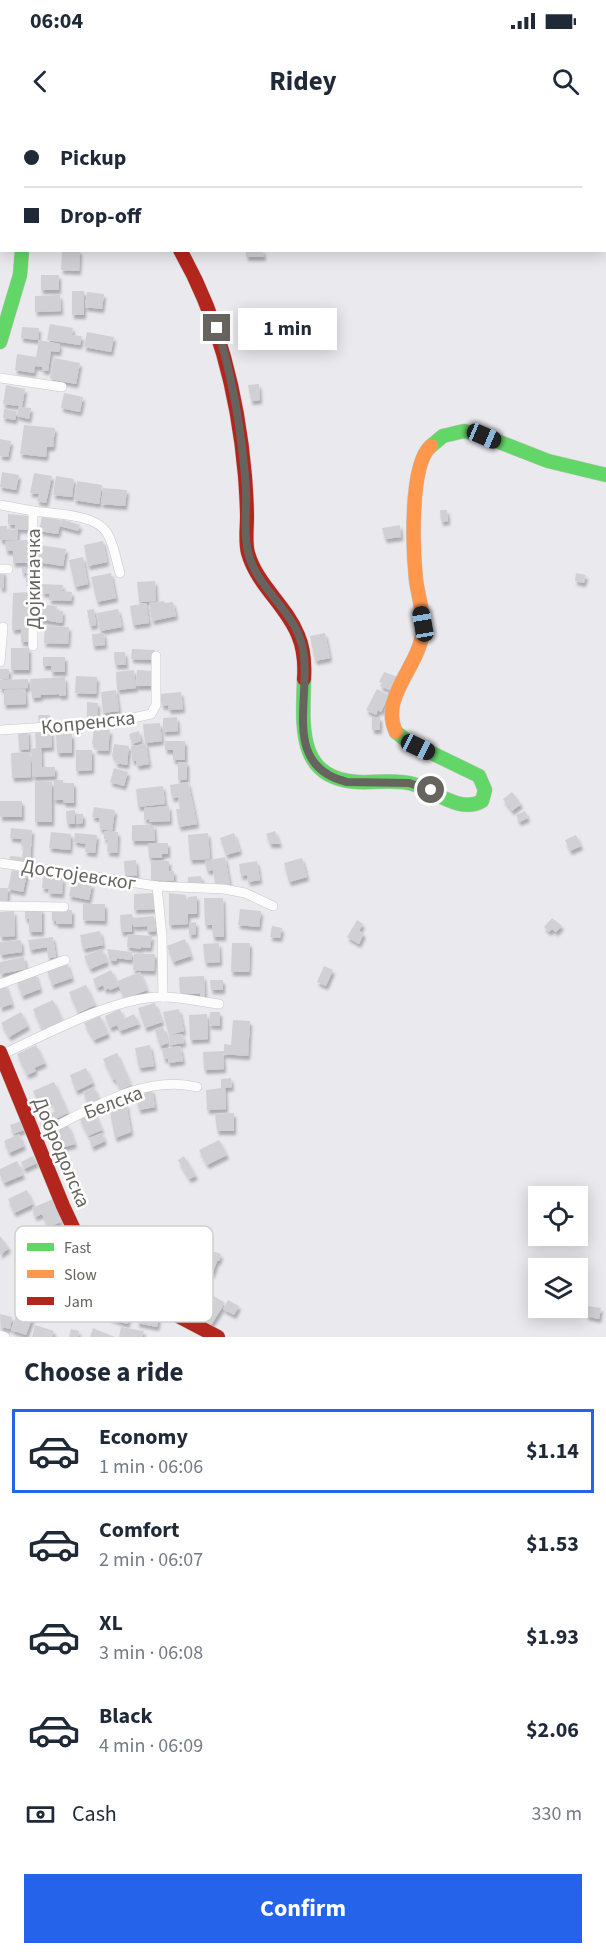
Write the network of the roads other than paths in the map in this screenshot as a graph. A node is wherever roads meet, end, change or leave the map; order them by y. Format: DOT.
graph roads {
  1 [pos="22,252"];
  2 [pos="181,252"];
  3 [pos="0,342"];
  4 [pos="0,378"];
  5 [pos="62,387"];
  6 [pos="606,475"];
  7 [pos="0,505"];
  8 [pos="33,511"];
  9 [pos="120,573"];
  10 [pos="3,627"];
  11 [pos="33,646"];
  12 [pos="156,656"];
  13 [pos="0,662"];
  14 [pos="0,730"];
  15 [pos="0,863"];
  16 [pos="157,886"];
  17 [pos="0,906"];
  18 [pos="273,906"];
  19 [pos="64,907"];
  20 [pos="64,960"];
  21 [pos="0,984"];
  22 [pos="163,997"];
  23 [pos="219,1004"];
  24 [pos="1,1053"];
  25 [pos="197,1087"];
  26 [pos="34,1137"];
  27 [pos="73,1226"];
  28 [pos="189,1322"];
  29 [pos="0,1335"];
  30 [pos="5,1337"];
  31 [pos="218,1337"];
  1 -- 3 [label="main road"];
  2 -- 6 [label="main road"];
  4 -- 5 [label="street"];
  7 -- 8 [label="street, Дојкиначка"];
  8 -- 9 [label="street, Дојкиначка"];
  8 -- 11 [label="street, Дојкиначка"];
  10 -- 13 [label="street"];
  12 -- 14 [label="street, Копренска"];
  15 -- 16 [label="street, Достојевског"];
  16 -- 18 [label="street, Достојевског"];
  16 -- 22 [label="street, Достојевског"];
  17 -- 19 [label="street"];
  20 -- 21 [label="street"];
  22 -- 23 [label="street"];
  22 -- 24 [label="street"];
  24 -- 26 [label="main road, Добродолска"];
  25 -- 26 [label="street, Белска"];
  26 -- 27 [label="main road, Добродолска"];
  28 -- 31 [label="main road, Добродолска"];
  29 -- 30 [label="street"];
}
